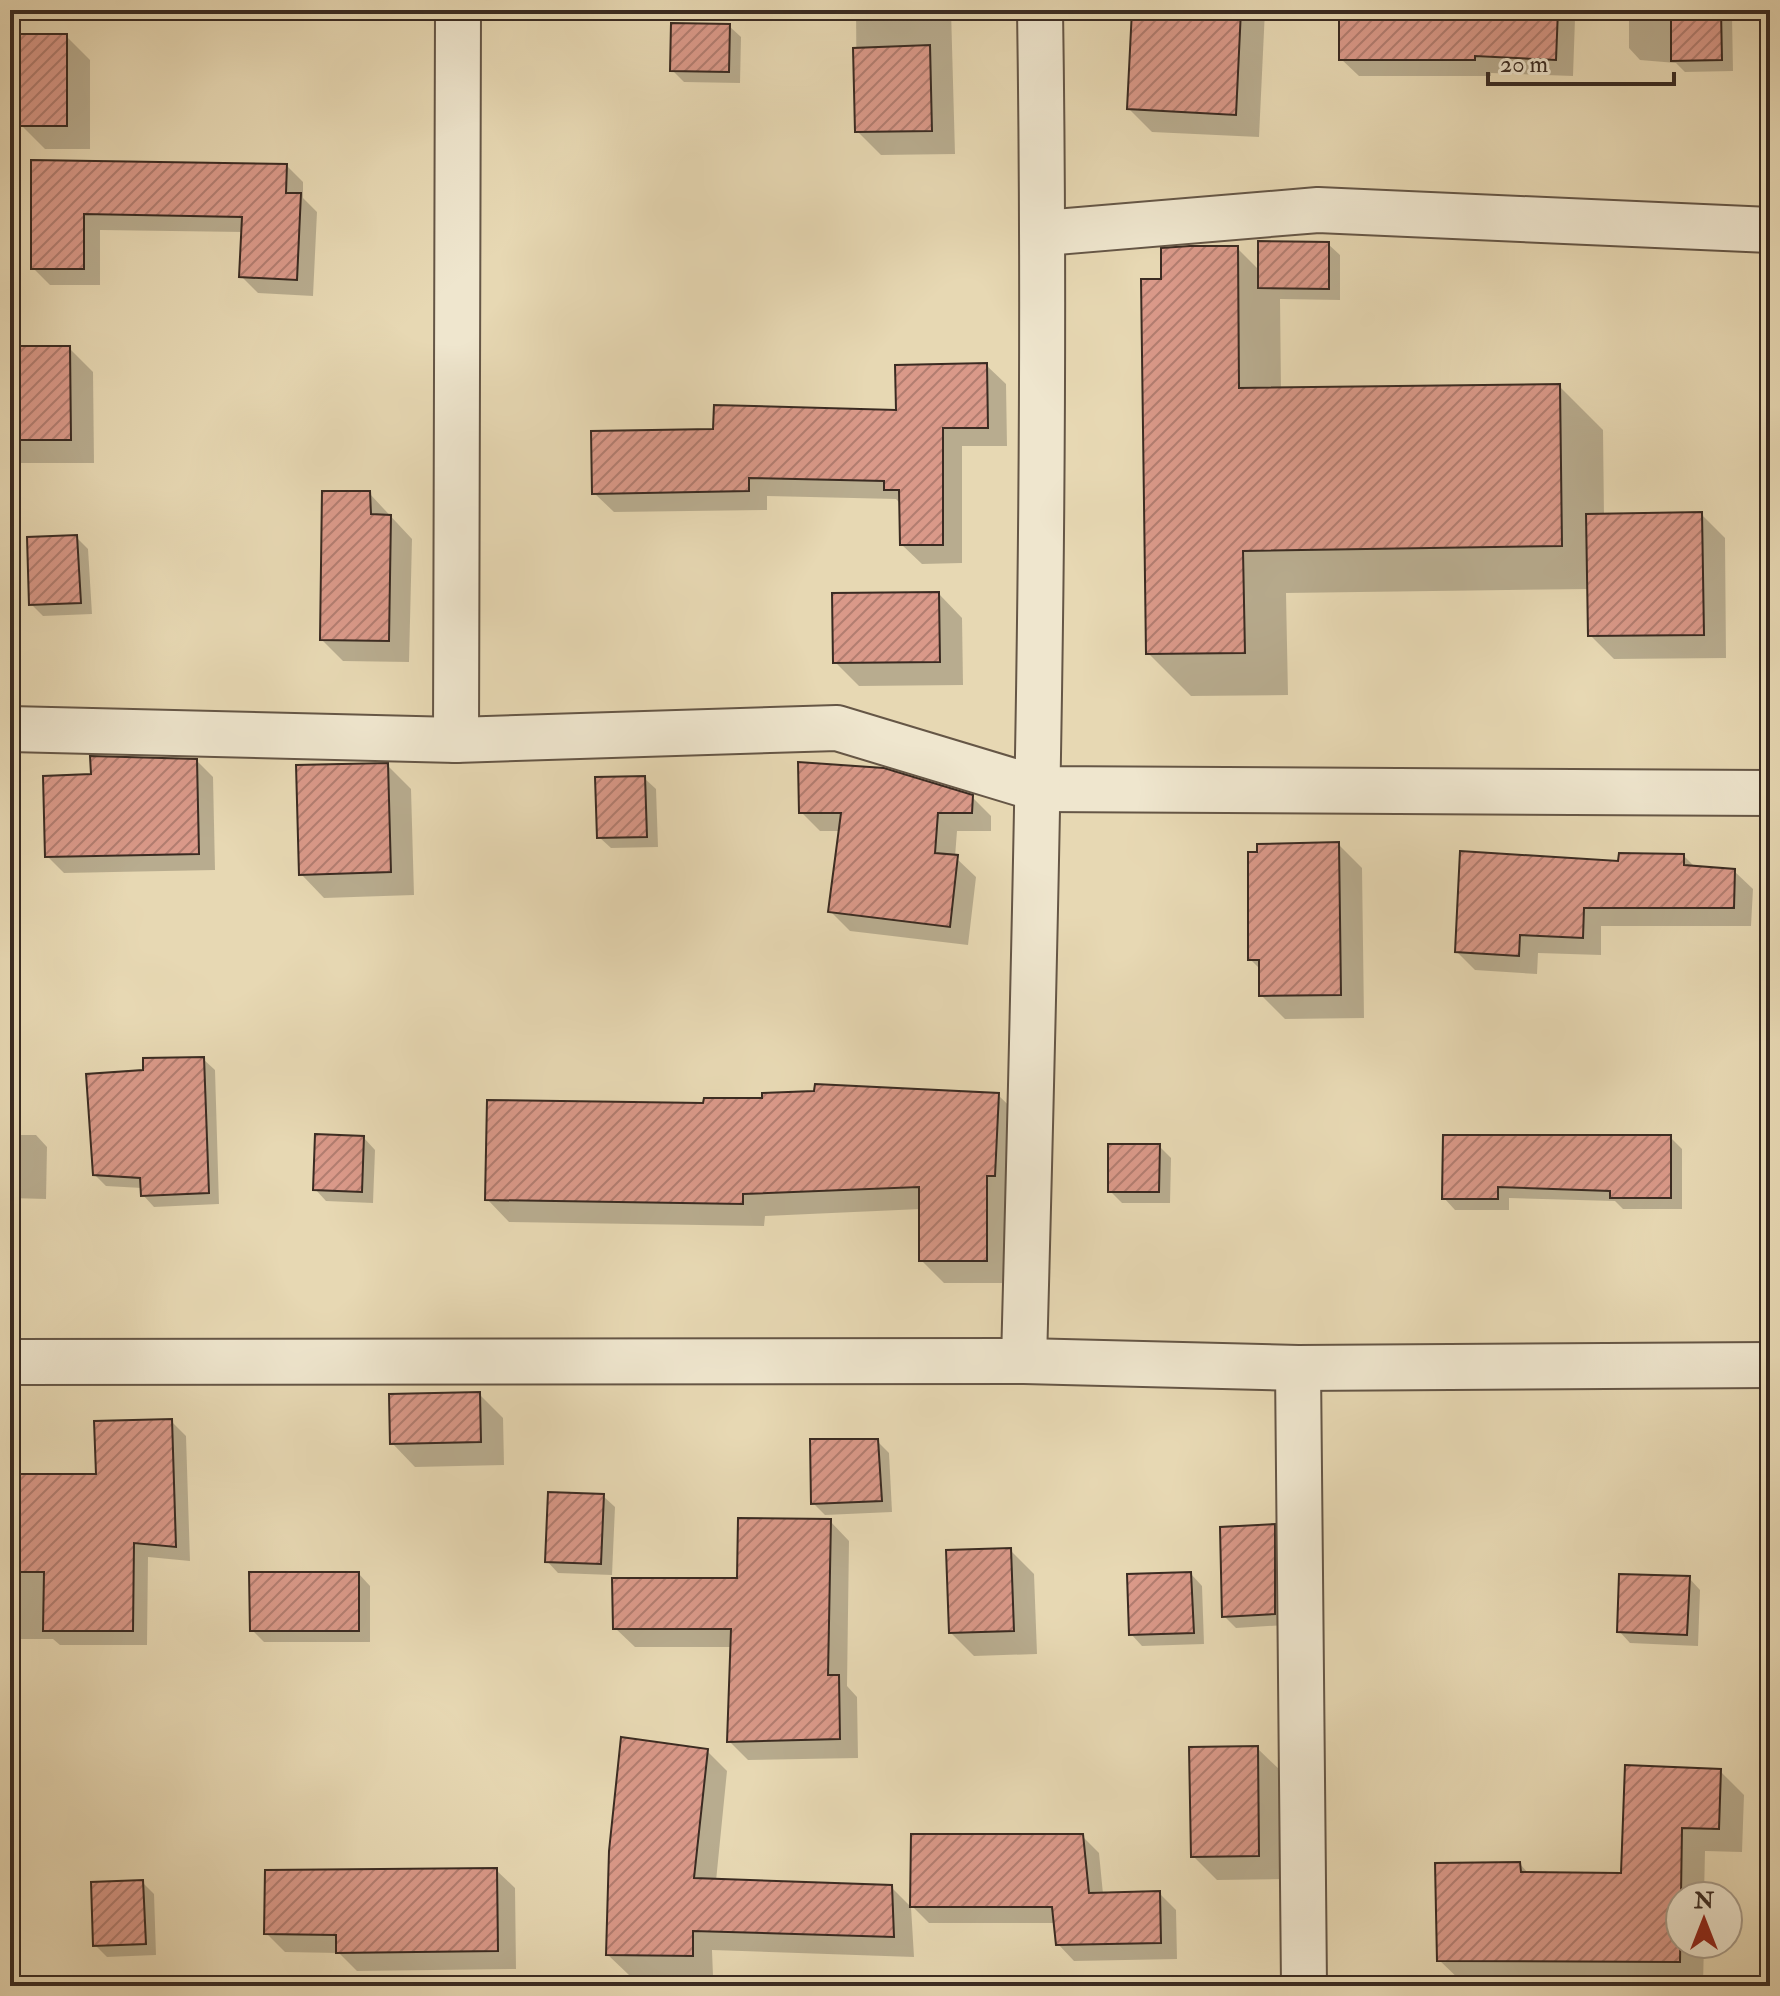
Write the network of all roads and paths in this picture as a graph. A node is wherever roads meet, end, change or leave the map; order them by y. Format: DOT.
graph roads {
  1 [pos="458,10"];
  2 [pos="1040,10"];
  3 [pos="1770,230"];
  4 [pos="1044,233"];
  5 [pos="10,729"];
  6 [pos="456,740"];
  7 [pos="1039,789"];
  8 [pos="1770,793"];
  9 [pos="1024,1361"];
  10 [pos="10,1362"];
  11 [pos="1770,1365"];
  12 [pos="1298,1368"];
  13 [pos="1304,1986"];
  1 -- 6 [label="street"];
  2 -- 4 [label="street"];
  3 -- 4 [label="street"];
  4 -- 7 [label="street"];
  5 -- 6 [label="street"];
  6 -- 7 [label="street"];
  7 -- 8 [label="street"];
  7 -- 9 [label="street"];
  9 -- 10 [label="street"];
  9 -- 12 [label="street"];
  11 -- 12 [label="street"];
  12 -- 13 [label="street"];
}
